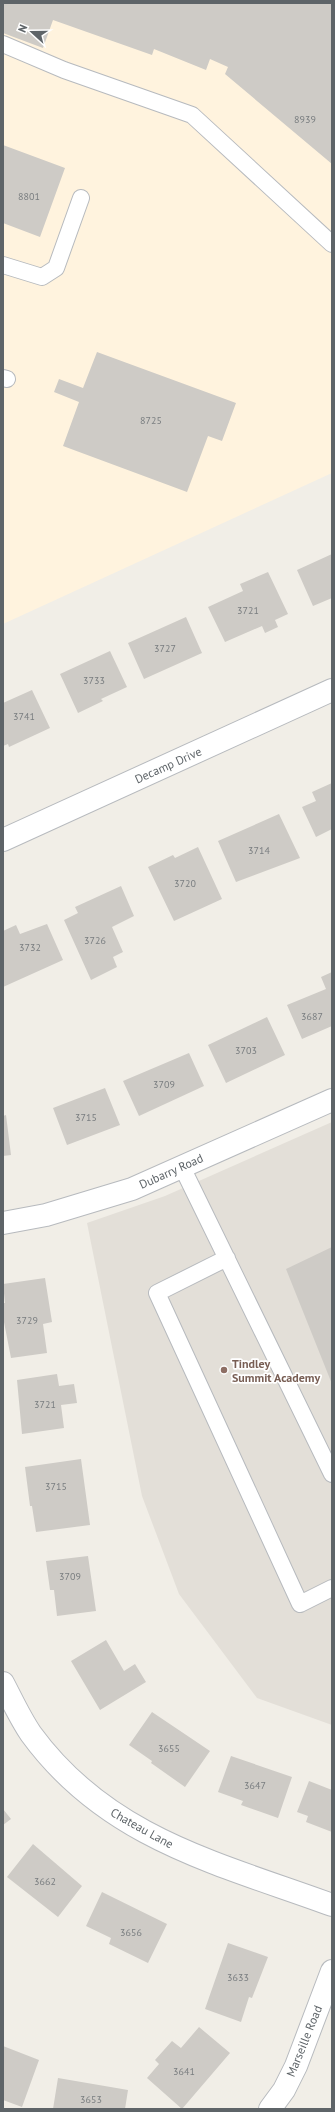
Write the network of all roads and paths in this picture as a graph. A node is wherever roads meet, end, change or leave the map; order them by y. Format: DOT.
graph roads {
  1 [pos="3,44"];
  2 [pos="81,198"];
  3 [pos="332,244"];
  4 [pos="3,265"];
  5 [pos="332,690"];
  6 [pos="3,840"];
  7 [pos="332,1100"];
  8 [pos="182,1167"];
  9 [pos="3,1223"];
  10 [pos="227,1258"];
  11 [pos="332,1474"];
  12 [pos="332,1588"];
  13 [pos="3,1683"];
  14 [pos="332,1905"];
  15 [pos="332,1971"];
  16 [pos="270,2109"];
  1 -- 3 [label="lane"];
  2 -- 4 [label="lane"];
  5 -- 6 [label="street, Decamp Drive"];
  7 -- 8 [label="street, Dubarry Road"];
  8 -- 9 [label="street, Dubarry Road"];
  8 -- 10 [label="lane"];
  10 -- 11 [label="lane"];
  10 -- 12 [label="lane"];
  13 -- 14 [label="street, Chateau Lane"];
  15 -- 16 [label="street, Marseille Road"];
}
